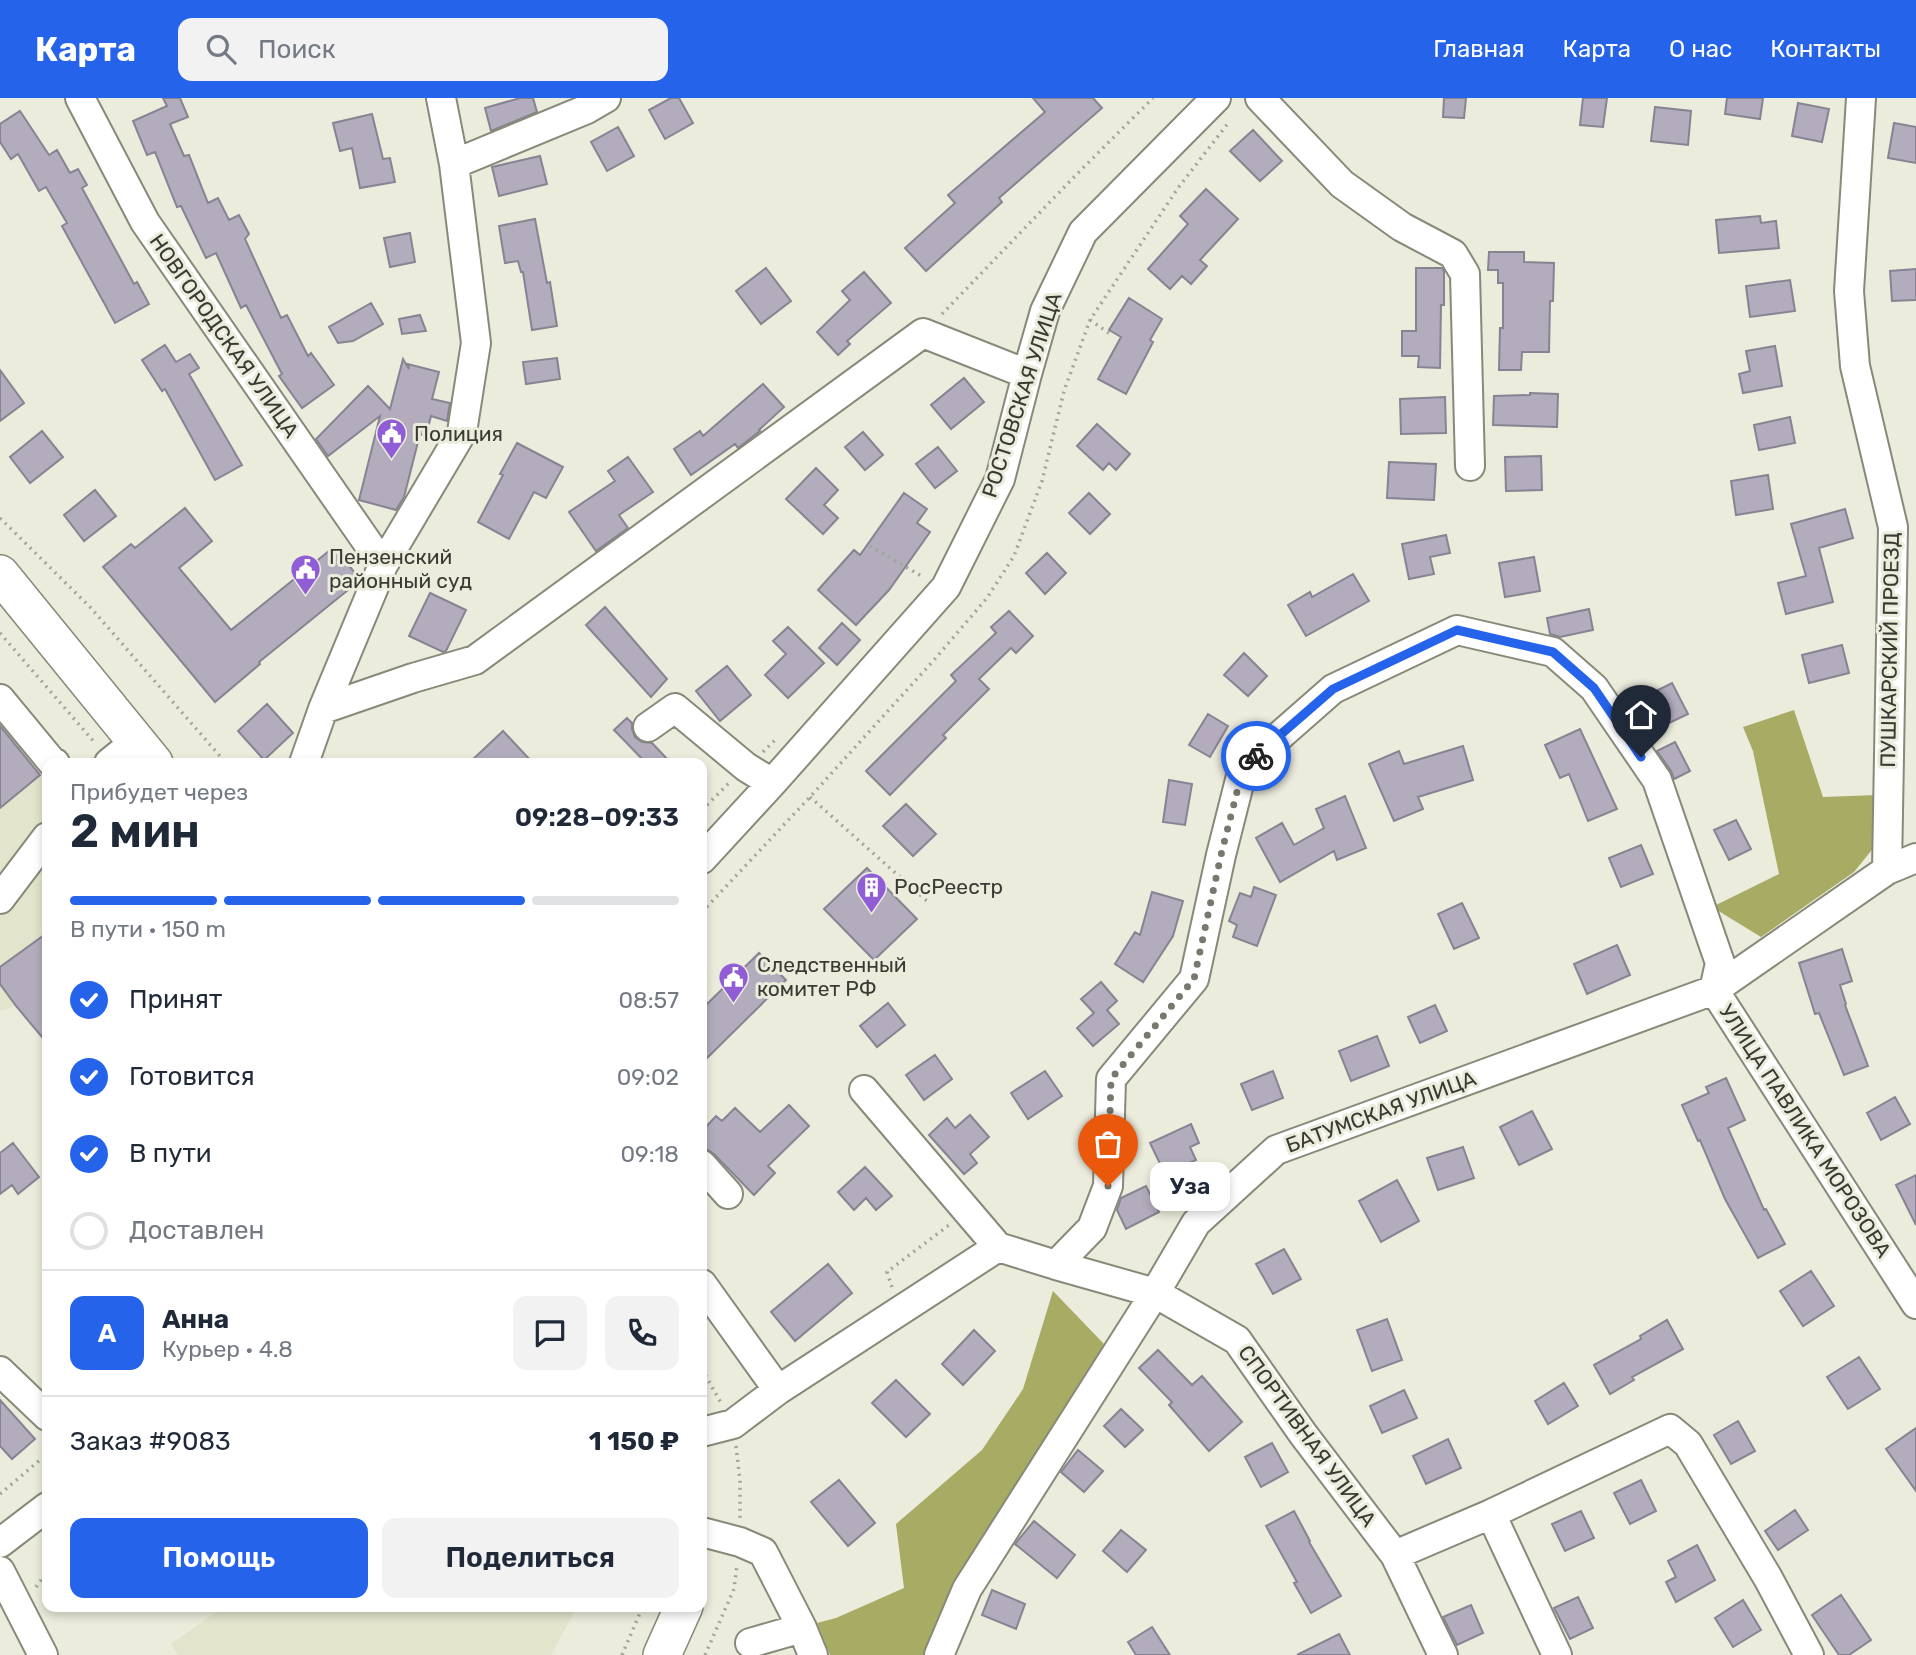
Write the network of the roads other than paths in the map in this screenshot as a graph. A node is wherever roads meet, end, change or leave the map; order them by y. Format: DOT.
graph roads {
  1 [pos="80,98"];
  2 [pos="441,98"];
  3 [pos="606,98"];
  4 [pos="1216,98"];
  5 [pos="1259,98"];
  6 [pos="1861,98"];
  7 [pos="454,164"];
  8 [pos="1027,374"];
  9 [pos="1470,466"];
  10 [pos="1905,524"];
  11 [pos="383,565"];
  12 [pos="0,574"];
  13 [pos="0,699"];
  14 [pos="323,709"];
  15 [pos="649,727"];
  16 [pos="127,757"];
  17 [pos="49,758"];
  18 [pos="306,758"];
  19 [pos="772,783"];
  20 [pos="42,844"];
  21 [pos="707,854"];
  22 [pos="1916,858"];
  23 [pos="1887,870"];
  24 [pos="0,899"];
  25 [pos="1714,990"];
  26 [pos="864,1090"];
  27 [pos="707,1170"];
  28 [pos="729,1194"];
  29 [pos="998,1247"];
  30 [pos="1056,1265"];
  31 [pos="707,1291"];
  32 [pos="1155,1293"];
  33 [pos="1916,1304"];
  34 [pos="0,1371"];
  35 [pos="778,1390"];
  36 [pos="42,1411"];
  37 [pos="707,1431"];
  38 [pos="42,1511"];
  39 [pos="1491,1514"];
  40 [pos="707,1533"];
  41 [pos="0,1543"];
  42 [pos="1395,1555"];
  43 [pos="0,1571"];
  44 [pos="681,1612"];
  45 [pos="802,1628"];
  46 [pos="750,1643"];
  47 [pos="43,1655"];
  48 [pos="662,1655"];
  49 [pos="813,1655"];
  50 [pos="939,1655"];
  51 [pos="1443,1655"];
  52 [pos="1557,1655"];
  53 [pos="1809,1655"];
  1 -- 11 [label="street, НОВГОРОДСКАЯ УЛИЦА"];
  2 -- 7 [label="street"];
  3 -- 7 [label="street"];
  4 -- 8 [label="street, РОСТОВСКАЯ УЛИЦА"];
  5 -- 9 [label="street"];
  6 -- 10 [label="street, ПУШКАРСКИЙ ПРОЕЗД"];
  7 -- 11 [label="street"];
  8 -- 14 [label="street"];
  8 -- 19 [label="street, РОСТОВСКАЯ УЛИЦА"];
  10 -- 23 [label="street, ПУШКАРСКИЙ ПРОЕЗД"];
  11 -- 14 [label="street"];
  12 -- 16 [label="main road"];
  13 -- 17 [label="street"];
  14 -- 18 [label="street"];
  15 -- 19 [label="street"];
  19 -- 21 [label="street, РОСТОВСКАЯ УЛИЦА"];
  20 -- 24 [label="street"];
  22 -- 23 [label="street, БАТУМСКАЯ УЛИЦА"];
  23 -- 25 [label="street, БАТУМСКАЯ УЛИЦА"];
  25 -- 30 [label="street, УЛИЦА ПАВЛИКА МОРОЗОВА"];
  25 -- 32 [label="street, БАТУМСКАЯ УЛИЦА"];
  25 -- 33 [label="street, УЛИЦА ПАВЛИКА МОРОЗОВА"];
  26 -- 29 [label="street"];
  27 -- 28 [label="street"];
  29 -- 30 [label="street, СПОРТИВНАЯ УЛИЦА"];
  29 -- 35 [label="street"];
  30 -- 32 [label="street, СПОРТИВНАЯ УЛИЦА"];
  31 -- 35 [label="street"];
  32 -- 42 [label="street, СПОРТИВНАЯ УЛИЦА"];
  32 -- 50 [label="street, БАТУМСКАЯ УЛИЦА"];
  34 -- 36 [label="street"];
  35 -- 37 [label="street"];
  38 -- 41 [label="street"];
  39 -- 42 [label="street"];
  39 -- 52 [label="street"];
  39 -- 53 [label="street"];
  40 -- 45 [label="street"];
  42 -- 51 [label="street, СПОРТИВНАЯ УЛИЦА"];
  43 -- 47 [label="street"];
  44 -- 48 [label="main road"];
  45 -- 46 [label="street"];
  45 -- 49 [label="street"];
}
